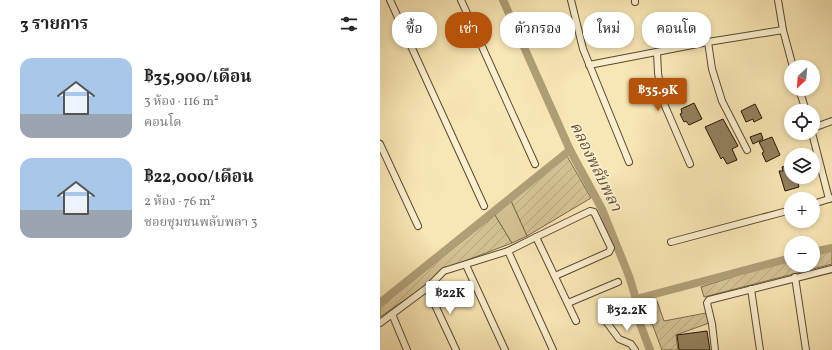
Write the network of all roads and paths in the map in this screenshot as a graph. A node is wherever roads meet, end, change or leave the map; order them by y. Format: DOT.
graph roads {
  1 [pos="390,0"];
  2 [pos="461,0"];
  3 [pos="571,0"];
  4 [pos="778,0"];
  5 [pos="783,30"];
  6 [pos="711,42"];
  7 [pos="677,48"];
  8 [pos="709,48"];
  9 [pos="657,52"];
  10 [pos="791,60"];
  11 [pos="589,65"];
  12 [pos="832,121"];
  13 [pos="820,125"];
  14 [pos="814,140"];
  15 [pos="380,144"];
  16 [pos="746,150"];
  17 [pos="629,162"];
  18 [pos="535,164"];
  19 [pos="690,164"];
  20 [pos="830,199"];
  21 [pos="820,202"];
  22 [pos="484,206"];
  23 [pos="784,212"];
  24 [pos="418,226"];
  25 [pos="536,237"];
  26 [pos="671,242"];
  27 [pos="508,251"];
  28 [pos="466,265"];
  29 [pos="832,268"];
  30 [pos="555,276"];
  31 [pos="795,277"];
  32 [pos="618,282"];
  33 [pos="427,288"];
  34 [pos="751,289"];
  35 [pos="568,303"];
  36 [pos="392,314"];
  37 [pos="605,320"];
  38 [pos="576,321"];
  39 [pos="380,323"];
  40 [pos="407,350"];
  41 [pos="456,350"];
  42 [pos="505,350"];
  43 [pos="553,350"];
  44 [pos="635,350"];
  45 [pos="714,350"];
  46 [pos="760,350"];
  47 [pos="806,350"];
  1 -- 22 [label="street"];
  2 -- 18 [label="street"];
  3 -- 11 [label="street"];
  4 -- 5 [label="street"];
  5 -- 6 [label="street"];
  5 -- 10 [label="street"];
  7 -- 9 [label="street"];
  8 -- 16 [label="street"];
  9 -- 11 [label="street"];
  9 -- 19 [label="street"];
  11 -- 17 [label="street"];
  12 -- 13 [label="street"];
  14 -- 20 [label="street"];
  15 -- 24 [label="street"];
  20 -- 21 [label="street"];
  23 -- 26 [label="street"];
  25 -- 27 [label="street"];
  25 -- 30 [label="street"];
  25 -- 30 [label="street"];
  27 -- 28 [label="street"];
  27 -- 43 [label="street"];
  28 -- 33 [label="street"];
  28 -- 42 [label="street"];
  29 -- 31 [label="street"];
  30 -- 35 [label="street"];
  31 -- 34 [label="street"];
  31 -- 47 [label="street"];
  32 -- 35 [label="street"];
  33 -- 36 [label="street"];
  33 -- 41 [label="street"];
  34 -- 45 [label="street"];
  34 -- 46 [label="street"];
  35 -- 38 [label="street"];
  36 -- 39 [label="street"];
  36 -- 40 [label="street"];
  37 -- 44 [label="street"];
}
